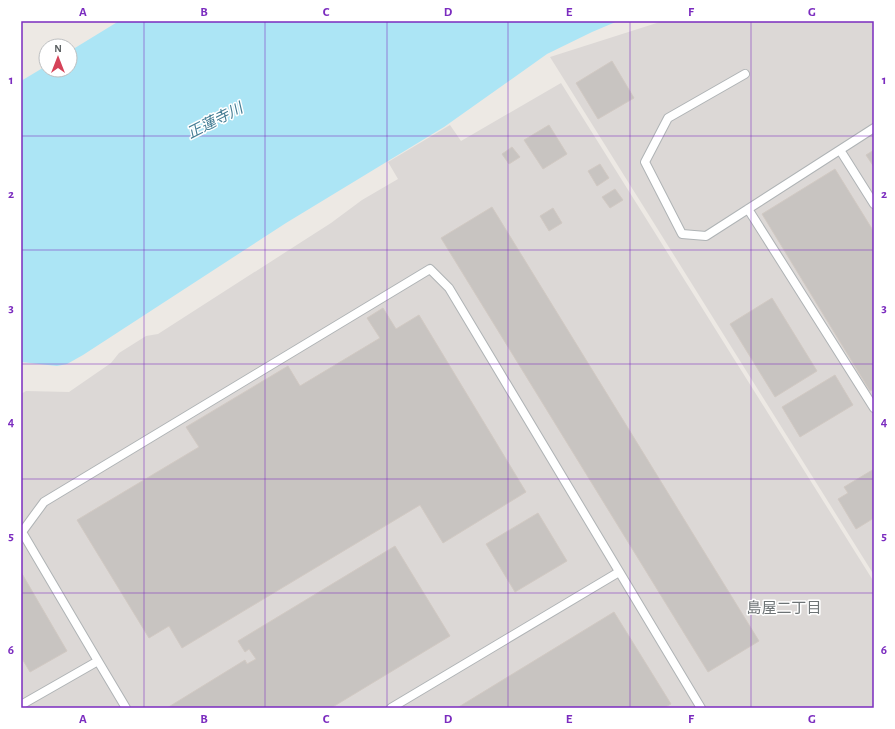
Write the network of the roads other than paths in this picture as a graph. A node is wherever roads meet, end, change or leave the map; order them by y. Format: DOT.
graph roads {
  1 [pos="745,74"];
  2 [pos="874,128"];
  3 [pos="840,150"];
  4 [pos="874,204"];
  5 [pos="748,209"];
  6 [pos="874,408"];
  7 [pos="22,532"];
  8 [pos="619,572"];
  9 [pos="98,661"];
  10 [pos="21,705"];
  11 [pos="126,708"];
  12 [pos="392,708"];
  13 [pos="701,708"];
  1 -- 5 [label="lane"];
  2 -- 3 [label="lane"];
  3 -- 4 [label="lane"];
  3 -- 5 [label="lane"];
  5 -- 6 [label="lane"];
  7 -- 8 [label="lane"];
  7 -- 9 [label="lane"];
  8 -- 12 [label="lane"];
  8 -- 13 [label="lane"];
  9 -- 10 [label="lane"];
  9 -- 11 [label="lane"];
}
